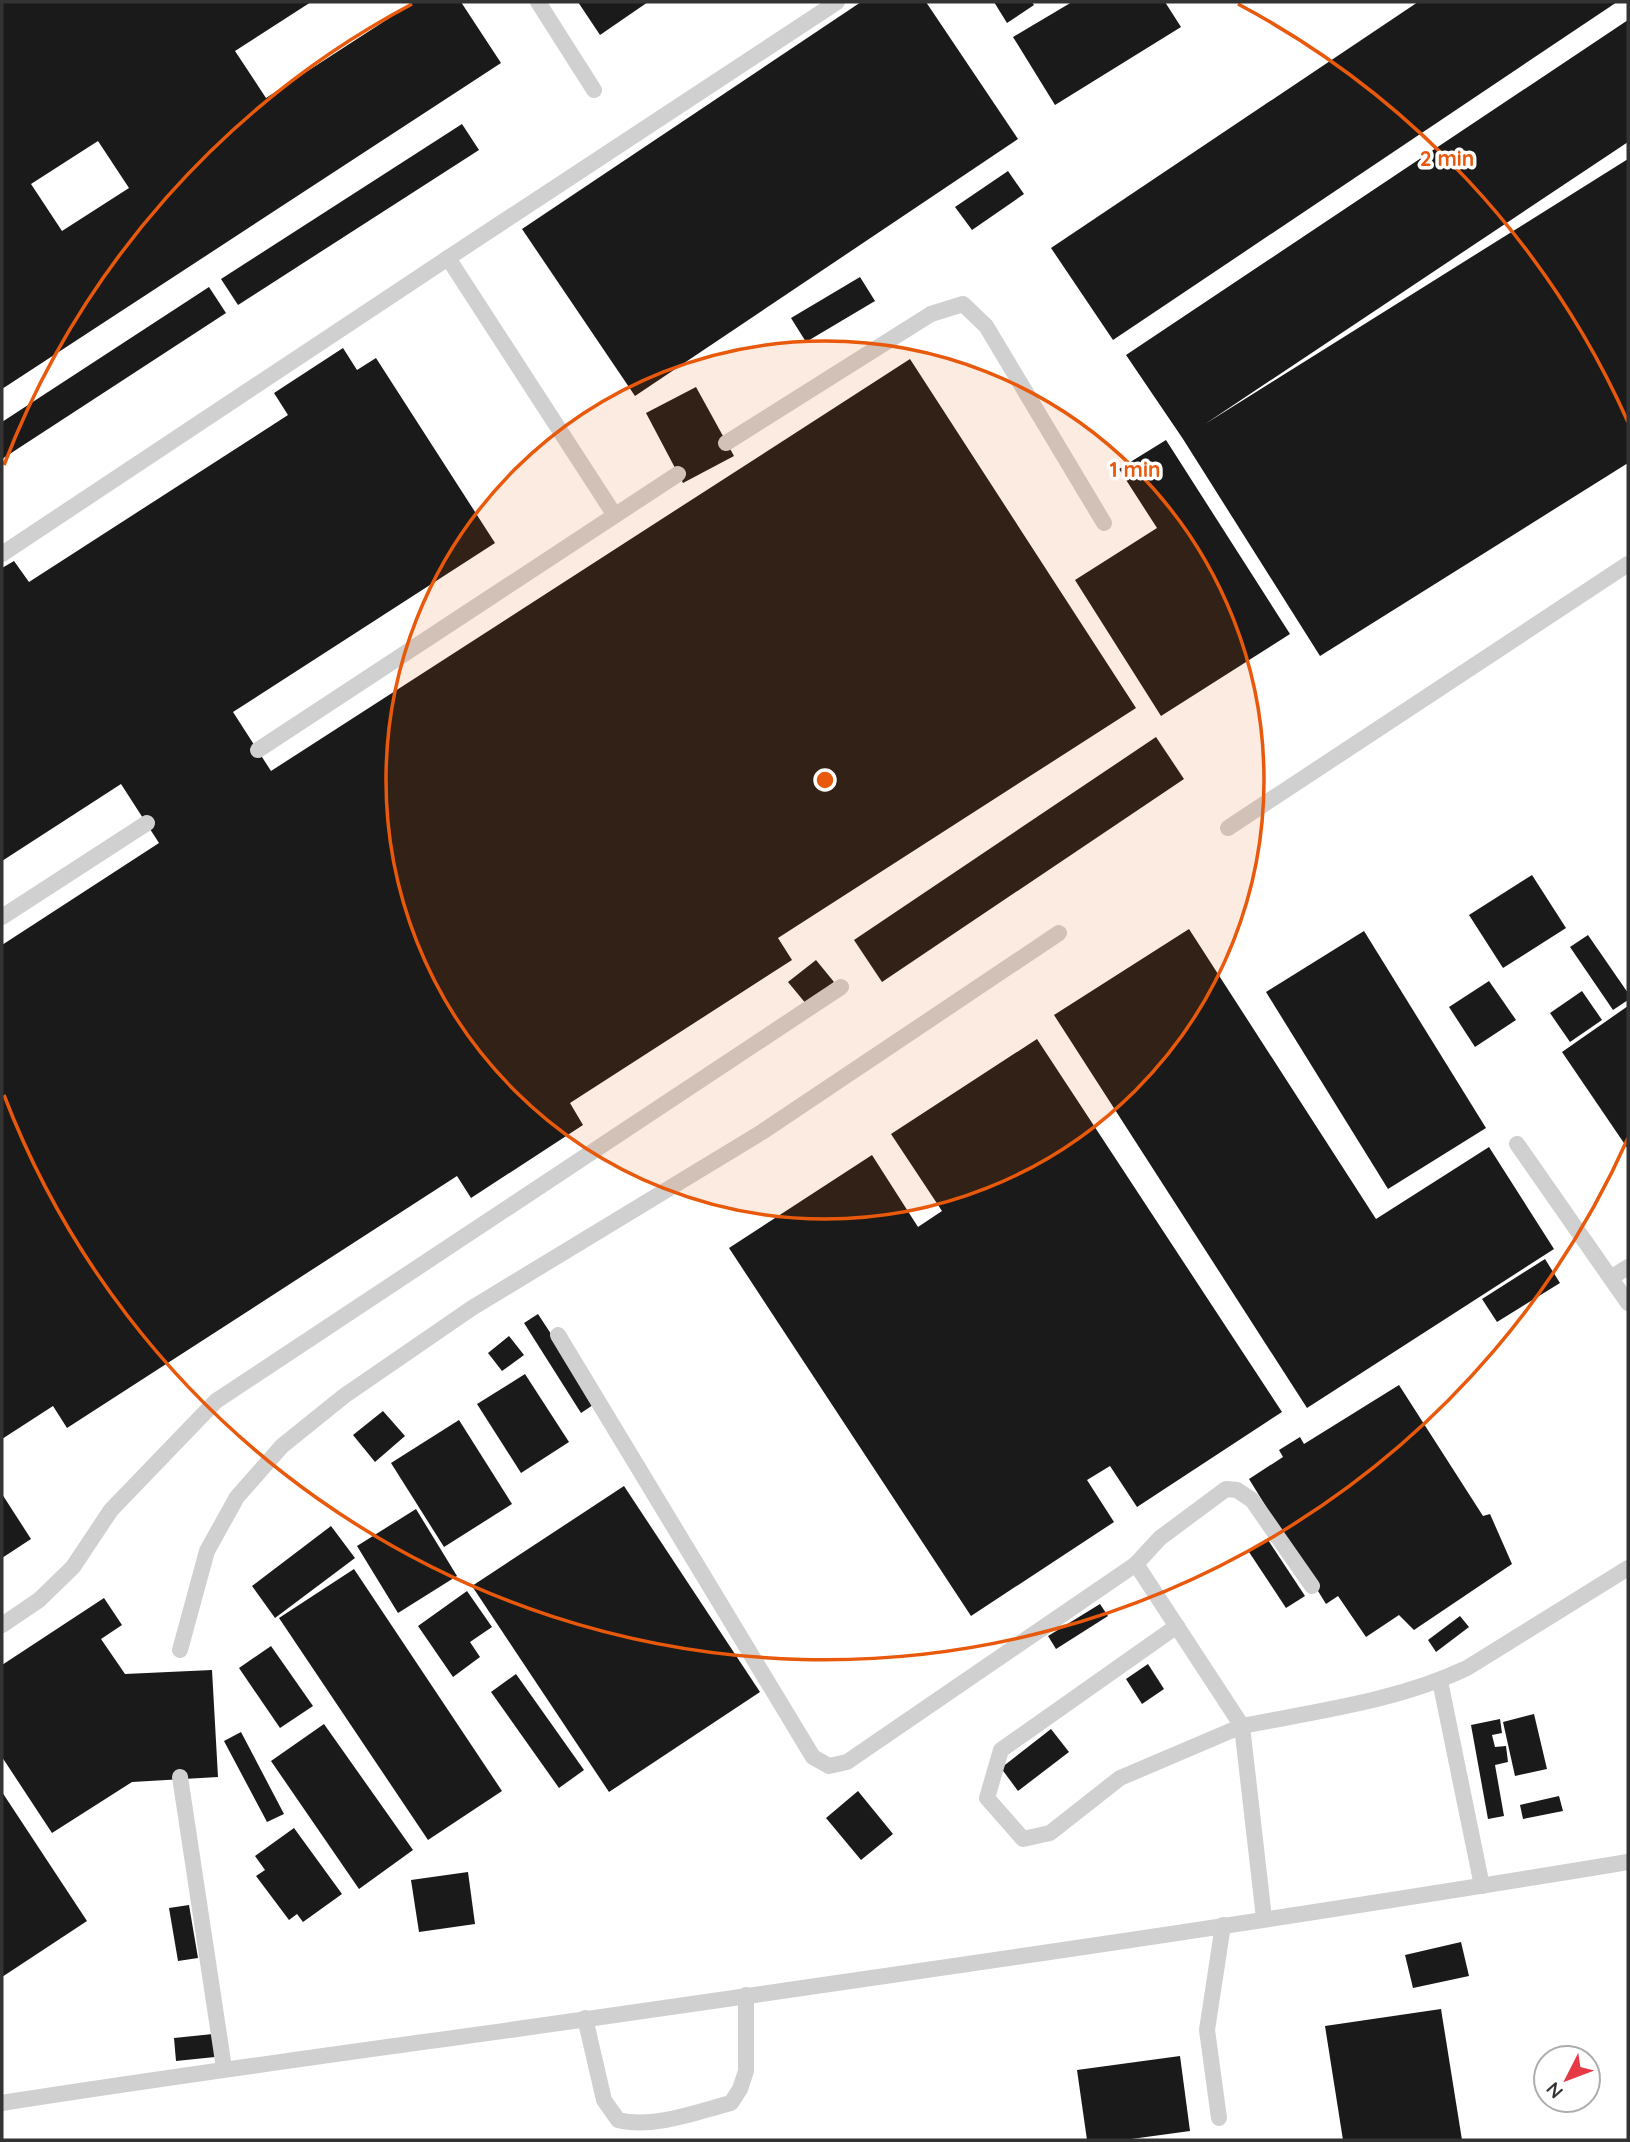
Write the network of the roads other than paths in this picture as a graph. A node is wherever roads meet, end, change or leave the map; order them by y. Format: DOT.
graph roads {
  1 [pos="538,2"];
  2 [pos="837,2"];
  3 [pos="594,90"];
  4 [pos="448,258"];
  5 [pos="726,443"];
  6 [pos="678,474"];
  7 [pos="614,514"];
  8 [pos="1104,523"];
  9 [pos="2,554"];
  10 [pos="1628,564"];
  11 [pos="258,750"];
  12 [pos="147,823"];
  13 [pos="1228,828"];
  14 [pos="2,917"];
  15 [pos="1059,933"];
  16 [pos="841,987"];
  17 [pos="1517,1144"];
  18 [pos="1628,1267"];
  19 [pos="1612,1277"];
  20 [pos="1628,1303"];
  21 [pos="558,1335"];
  22 [pos="1136,1563"];
  23 [pos="1628,1568"];
  24 [pos="1312,1586"];
  25 [pos="2,1625"];
  26 [pos="1177,1626"];
  27 [pos="180,1650"];
  28 [pos="1440,1681"];
  29 [pos="1242,1726"];
  30 [pos="180,1777"];
  31 [pos="1628,1861"];
  32 [pos="1482,1886"];
  33 [pos="1264,1919"];
  34 [pos="1223,1925"];
  35 [pos="746,1995"];
  36 [pos="585,2018"];
  37 [pos="224,2068"];
  38 [pos="2,2103"];
  39 [pos="1219,2118"];
  1 -- 3 [label="lane"];
  2 -- 4 [label="lane"];
  4 -- 7 [label="lane"];
  4 -- 9 [label="lane"];
  5 -- 8 [label="lane"];
  6 -- 7 [label="lane"];
  7 -- 11 [label="lane"];
  10 -- 13 [label="lane"];
  12 -- 14 [label="lane"];
  15 -- 27 [label="lane"];
  16 -- 25 [label="lane"];
  17 -- 19 [label="lane"];
  18 -- 19 [label="lane"];
  19 -- 20 [label="lane"];
  21 -- 22 [label="lane"];
  22 -- 24 [label="lane"];
  22 -- 26 [label="lane"];
  23 -- 28 [label="lane"];
  26 -- 29 [label="lane"];
  26 -- 29 [label="lane"];
  28 -- 29 [label="lane"];
  28 -- 32 [label="lane"];
  29 -- 33 [label="lane"];
  30 -- 37 [label="lane"];
  31 -- 32 [label="lane"];
  32 -- 33 [label="lane"];
  33 -- 34 [label="lane"];
  34 -- 35 [label="lane"];
  34 -- 39 [label="lane"];
  35 -- 36 [label="lane"];
  35 -- 36 [label="lane"];
  36 -- 37 [label="lane"];
  37 -- 38 [label="lane"];
}
